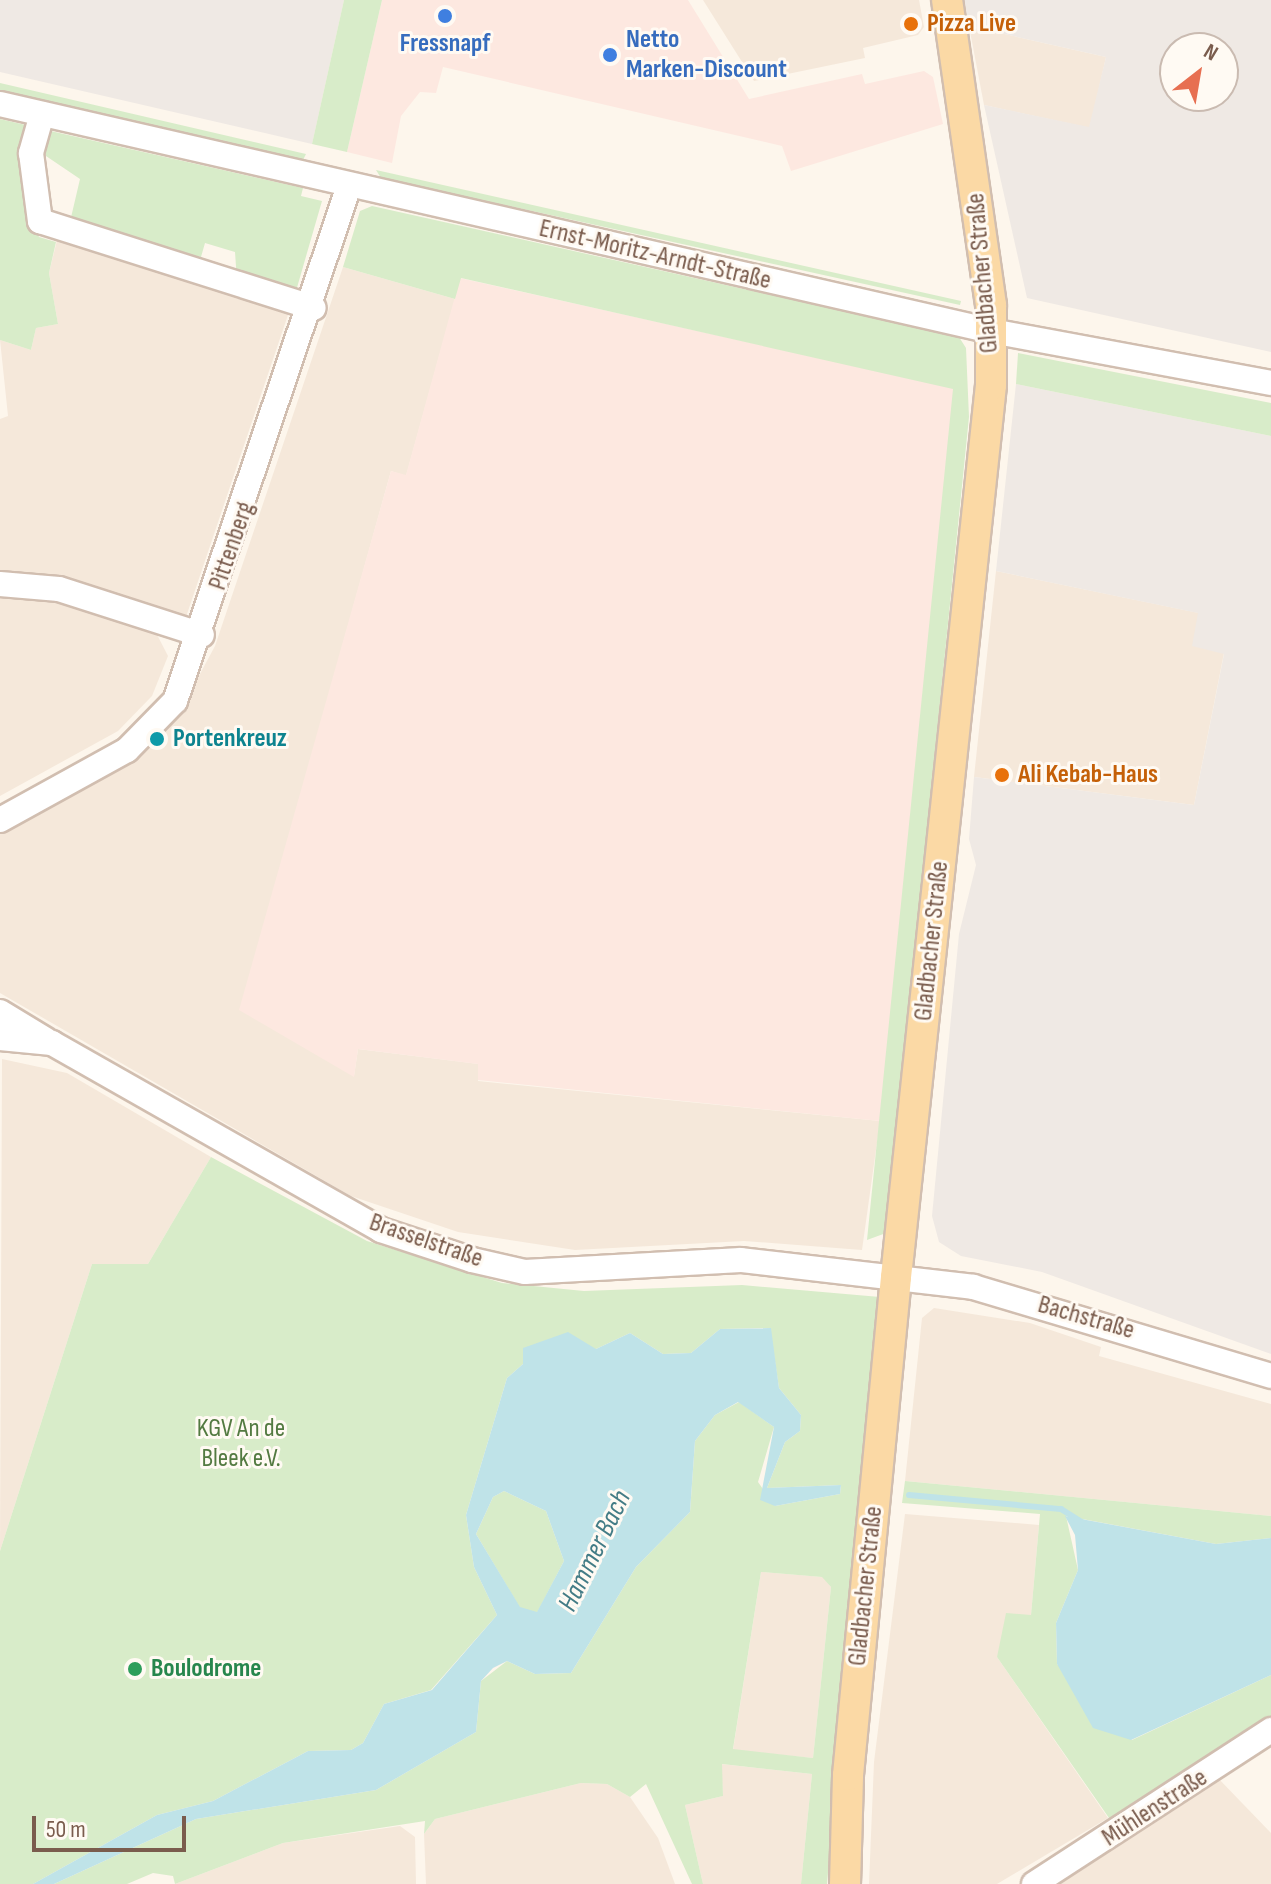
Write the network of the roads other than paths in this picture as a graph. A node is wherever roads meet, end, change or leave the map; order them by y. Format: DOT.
graph roads {
  1 [pos="947,0"];
  2 [pos="0,104"];
  3 [pos="42,114"];
  4 [pos="349,186"];
  5 [pos="314,308"];
  6 [pos="991,331"];
  7 [pos="1271,383"];
  8 [pos="0,584"];
  9 [pos="202,635"];
  10 [pos="0,820"];
  11 [pos="0,1012"];
  12 [pos="0,1038"];
  13 [pos="52,1043"];
  14 [pos="896,1277"];
  15 [pos="1271,1376"];
  16 [pos="1271,1730"];
  17 [pos="1037,1883"];
  18 [pos="845,1884"];
  1 -- 6 [label="main road, Gladbacher Straße"];
  2 -- 3 [label="street, Ernst-Moritz-Arndt-Straße"];
  3 -- 4 [label="street, Ernst-Moritz-Arndt-Straße"];
  3 -- 5 [label="street"];
  4 -- 5 [label="street, Pittenberg"];
  4 -- 6 [label="street, Ernst-Moritz-Arndt-Straße"];
  5 -- 9 [label="street, Pittenberg"];
  6 -- 7 [label="street, Ernst-Moritz-Arndt-Straße"];
  6 -- 14 [label="main road, Gladbacher Straße"];
  8 -- 9 [label="street"];
  9 -- 10 [label="street, Pittenberg"];
  11 -- 13 [label="street"];
  12 -- 13 [label="street, Brasselstraße"];
  13 -- 14 [label="street, Brasselstraße"];
  14 -- 15 [label="street, Bachstraße"];
  14 -- 18 [label="main road, Gladbacher Straße"];
  16 -- 17 [label="street, Mühlenstraße"];
}
